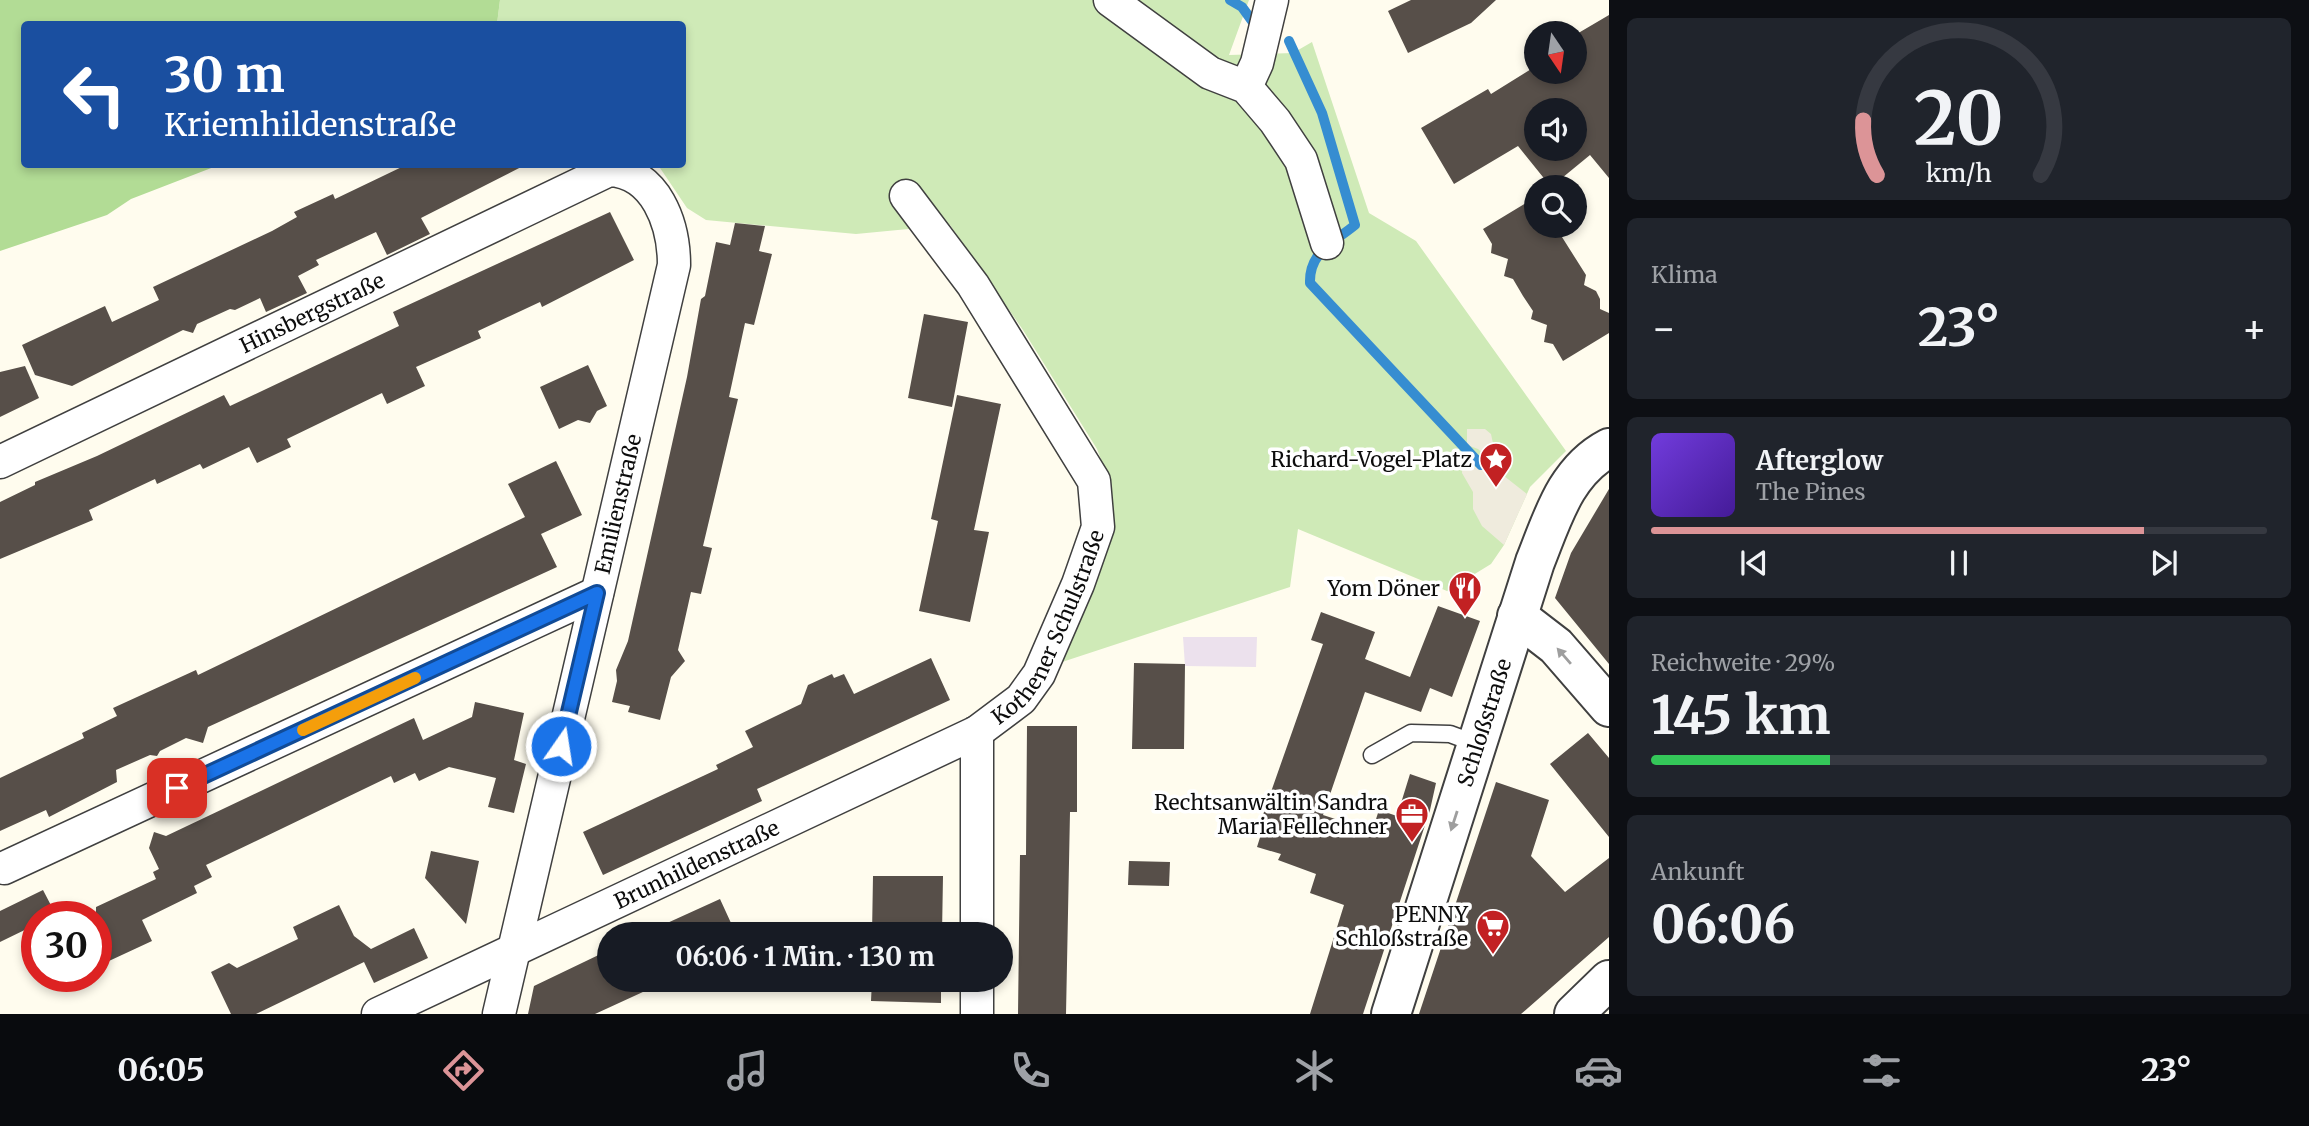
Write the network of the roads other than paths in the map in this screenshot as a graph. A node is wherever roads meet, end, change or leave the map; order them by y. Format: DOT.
graph roads {
  1 [pos="1110,0"];
  2 [pos="1272,0"];
  3 [pos="1246,87"];
  4 [pos="627,171"];
  5 [pos="906,196"];
  6 [pos="1327,243"];
  7 [pos="1609,448"];
  8 [pos="0,462"];
  9 [pos="597,593"];
  10 [pos="1517,616"];
  11 [pos="1609,707"];
  12 [pos="977,732"];
  13 [pos="1479,744"];
  14 [pos="1372,755"];
  15 [pos="4,869"];
  16 [pos="977,922"];
  17 [pos="513,950"];
  18 [pos="1609,980"];
  19 [pos="977,992"];
  20 [pos="378,1014"];
  21 [pos="499,1014"];
  22 [pos="977,1014"];
  23 [pos="1391,1014"];
  24 [pos="1574,1014"];
  1 -- 3 [label="street"];
  2 -- 3 [label="street"];
  3 -- 6 [label="street"];
  4 -- 8 [label="street, Hinsbergstraße"];
  4 -- 9 [label="street, Emilienstraße"];
  5 -- 12 [label="street, Kothener Schulstraße"];
  7 -- 10 [label="street, Schloßstraße"];
  9 -- 15 [label="street"];
  9 -- 17 [label="street, Emilienstraße"];
  11 -- 10 [label="street, one-way"];
  10 -- 13 [label="street, Schloßstraße"];
  12 -- 16 [label="street, Kothener Schulstraße"];
  12 -- 17 [label="street, Brunhildenstraße"];
  13 -- 14 [label="lane"];
  13 -- 23 [label="street, Schloßstraße, one-way"];
  17 -- 20 [label="street, Brunhildenstraße"];
  17 -- 21 [label="street, Emilienstraße"];
  18 -- 24 [label="street"];
  19 -- 22 [label="street"];
}
